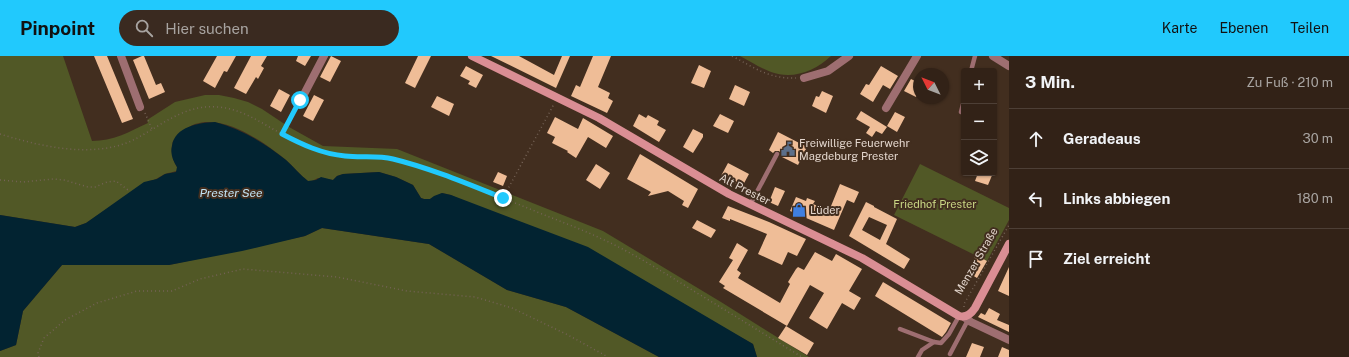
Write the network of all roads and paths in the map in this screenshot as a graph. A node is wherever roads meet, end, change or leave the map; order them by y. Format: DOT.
graph roads {
  1 [pos="121,56"];
  2 [pos="324,56"];
  3 [pos="472,56"];
  4 [pos="732,56"];
  5 [pos="849,56"];
  6 [pos="917,56"];
  7 [pos="975,56"];
  8 [pos="993,56"];
  9 [pos="1009,66"];
  10 [pos="973,68"];
  11 [pos="804,78"];
  12 [pos="558,97"];
  13 [pos="300,100"];
  14 [pos="140,107"];
  15 [pos="886,108"];
  16 [pos="152,129"];
  17 [pos="0,134"];
  18 [pos="282,134"];
  19 [pos="777,154"];
  20 [pos="0,180"];
  21 [pos="128,190"];
  22 [pos="503,198"];
  23 [pos="750,205"];
  24 [pos="1009,225"];
  25 [pos="1009,244"];
  26 [pos="963,318"];
  27 [pos="900,329"];
  28 [pos="1009,340"];
  29 [pos="934,342"];
  30 [pos="950,354"];
  31 [pos="39,357"];
  32 [pos="608,357"];
  33 [pos="802,357"];
  34 [pos="918,357"];
  1 -- 14 [label="street"];
  2 -- 13 [label="street"];
  3 -- 12 [label="main road, Alt Prester"];
  4 -- 11 [label="path"];
  5 -- 11 [label="street"];
  6 -- 15 [label="street"];
  7 -- 10 [label="lane"];
  8 -- 9 [label="street"];
  12 -- 22 [label="path"];
  12 -- 23 [label="main road, Alt Prester"];
  13 -- 18 [label="path"];
  14 -- 16 [label="path"];
  16 -- 17 [label="path"];
  16 -- 18 [label="path"];
  18 -- 22 [label="path"];
  19 -- 23 [label="lane"];
  20 -- 21 [label="path"];
  22 -- 33 [label="path"];
  23 -- 26 [label="main road, Alt Prester"];
  24 -- 26 [label="path, Menzer Straße"];
  25 -- 26 [label="main road, Menzer Straße"];
  26 -- 28 [label="street, Alt Prester"];
  26 -- 29 [label="lane"];
  26 -- 30 [label="lane"];
  27 -- 29 [label="lane"];
  29 -- 34 [label="lane"];
  31 -- 32 [label="path"];
}
